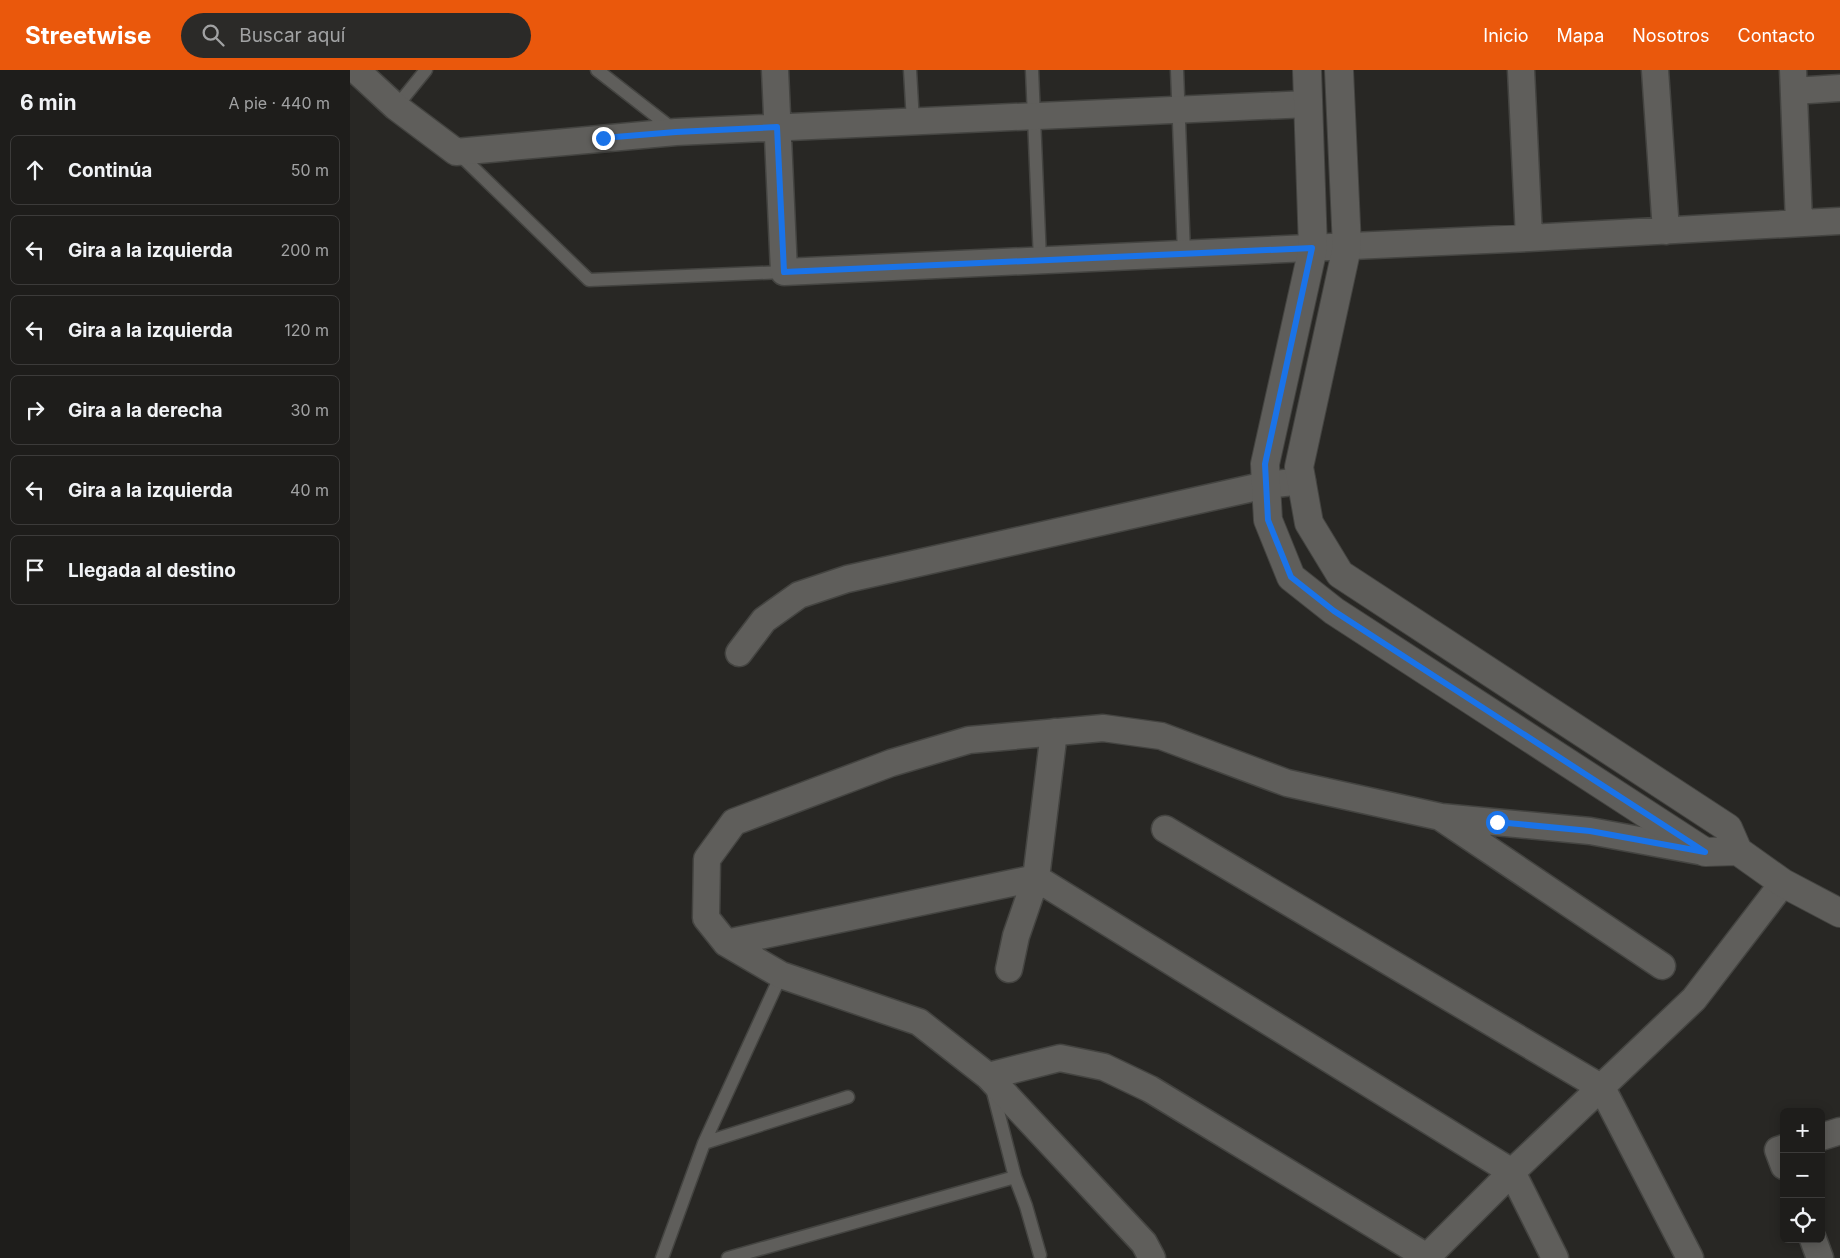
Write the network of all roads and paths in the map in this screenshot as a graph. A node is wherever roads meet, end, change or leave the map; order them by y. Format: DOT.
graph roads {
  1 [pos="356,70"];
  2 [pos="426,70"];
  3 [pos="597,70"];
  4 [pos="774,70"];
  5 [pos="910,70"];
  6 [pos="1032,70"];
  7 [pos="1177,70"];
  8 [pos="1307,70"];
  9 [pos="1339,70"];
  10 [pos="1521,70"];
  11 [pos="1655,70"];
  12 [pos="1794,80"];
  13 [pos="1840,88"];
  14 [pos="1308,104"];
  15 [pos="396,107"];
  16 [pos="1179,110"];
  17 [pos="1034,116"];
  18 [pos="913,122"];
  19 [pos="777,127"];
  20 [pos="676,132"];
  21 [pos="456,152"];
  22 [pos="1840,221"];
  23 [pos="1799,223"];
  24 [pos="1666,231"];
  25 [pos="1529,238"];
  26 [pos="1347,247"];
  27 [pos="1312,248"];
  28 [pos="1184,254"];
  29 [pos="1040,260"];
  30 [pos="784,272"];
  31 [pos="1302,481"];
  32 [pos="1266,484"];
  33 [pos="739,653"];
  34 [pos="1054,732"];
  35 [pos="1441,817"];
  36 [pos="1165,829"];
  37 [pos="1738,851"];
  38 [pos="1705,852"];
  39 [pos="1036,878"];
  40 [pos="1783,883"];
  41 [pos="1840,913"];
  42 [pos="726,943"];
  43 [pos="1662,966"];
  44 [pos="1008,969"];
  45 [pos="782,975"];
  46 [pos="988,1076"];
  47 [pos="1602,1088"];
  48 [pos="848,1097"];
  49 [pos="1840,1131"];
  50 [pos="1825,1136"];
  51 [pos="704,1143"];
  52 [pos="1512,1172"];
  53 [pos="1015,1177"];
  54 [pos="1814,1243"];
  55 [pos="1040,1255"];
  56 [pos="662,1258"];
  57 [pos="728,1258"];
  58 [pos="1152,1258"];
  59 [pos="1427,1258"];
  60 [pos="1555,1258"];
  61 [pos="1690,1258"];
  62 [pos="1820,1258"];
  1 -- 15 [label="street"];
  2 -- 15 [label="lane"];
  3 -- 20 [label="lane"];
  4 -- 19 [label="street"];
  5 -- 18 [label="lane"];
  6 -- 17 [label="lane"];
  7 -- 16 [label="lane"];
  8 -- 14 [label="street"];
  9 -- 26 [label="street"];
  10 -- 25 [label="street"];
  11 -- 24 [label="street"];
  12 -- 13 [label="street"];
  12 -- 23 [label="street"];
  14 -- 16 [label="street"];
  14 -- 27 [label="street"];
  15 -- 21 [label="street"];
  16 -- 17 [label="street"];
  16 -- 28 [label="lane"];
  17 -- 18 [label="street"];
  17 -- 29 [label="lane"];
  18 -- 19 [label="street"];
  19 -- 20 [label="street"];
  19 -- 30 [label="street"];
  20 -- 21 [label="street"];
  21 -- 30 [label="lane"];
  22 -- 23 [label="street"];
  23 -- 24 [label="street"];
  24 -- 25 [label="street"];
  25 -- 26 [label="street"];
  26 -- 27 [label="street"];
  26 -- 31 [label="street"];
  27 -- 28 [label="street"];
  27 -- 32 [label="street"];
  28 -- 29 [label="street"];
  29 -- 30 [label="street"];
  31 -- 32 [label="street"];
  31 -- 37 [label="street"];
  32 -- 33 [label="street"];
  32 -- 38 [label="street"];
  34 -- 35 [label="street"];
  34 -- 39 [label="street"];
  34 -- 42 [label="street"];
  35 -- 38 [label="street"];
  35 -- 43 [label="street"];
  36 -- 47 [label="street"];
  37 -- 38 [label="street"];
  37 -- 40 [label="street"];
  39 -- 42 [label="street"];
  39 -- 44 [label="street"];
  39 -- 52 [label="street"];
  40 -- 41 [label="street"];
  40 -- 47 [label="street"];
  42 -- 45 [label="street"];
  45 -- 46 [label="street"];
  45 -- 51 [label="lane"];
  46 -- 53 [label="lane"];
  46 -- 58 [label="street"];
  46 -- 59 [label="street"];
  47 -- 52 [label="street"];
  47 -- 61 [label="street"];
  48 -- 51 [label="lane"];
  49 -- 50 [label="street"];
  51 -- 56 [label="lane"];
  52 -- 59 [label="street"];
  52 -- 60 [label="street"];
  53 -- 55 [label="lane"];
  53 -- 57 [label="lane"];
  54 -- 62 [label="street"];
}
